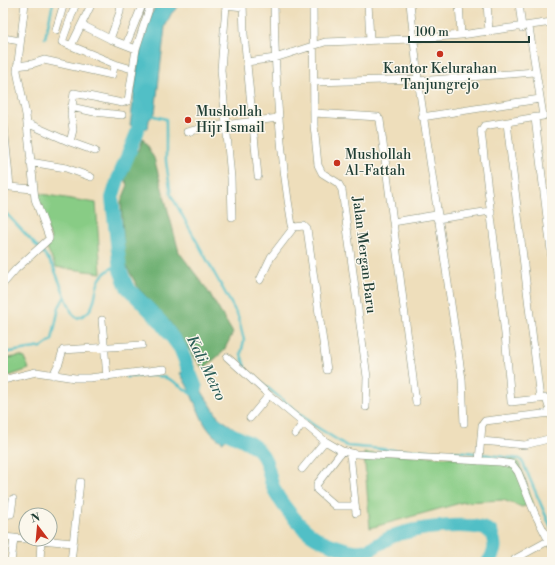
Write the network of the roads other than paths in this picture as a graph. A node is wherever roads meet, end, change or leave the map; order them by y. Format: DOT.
graph roads {
  1 [pos="25,3"];
  2 [pos="64,3"];
  3 [pos="76,3"];
  4 [pos="92,3"];
  5 [pos="121,3"];
  6 [pos="143,3"];
  7 [pos="151,3"];
  8 [pos="274,3"];
  9 [pos="313,3"];
  10 [pos="368,3"];
  11 [pos="410,3"];
  12 [pos="459,3"];
  13 [pos="487,3"];
  14 [pos="519,3"];
  15 [pos="243,5"];
  16 [pos="552,22"];
  17 [pos="82,25"];
  18 [pos="529,27"];
  19 [pos="522,28"];
  20 [pos="56,30"];
  21 [pos="489,32"];
  22 [pos="461,35"];
  23 [pos="3,38"];
  24 [pos="110,39"];
  25 [pos="412,39"];
  26 [pos="370,40"];
  27 [pos="20,41"];
  28 [pos="126,45"];
  29 [pos="312,45"];
  30 [pos="71,46"];
  31 [pos="136,49"];
  32 [pos="275,58"];
  33 [pos="247,62"];
  34 [pos="115,64"];
  35 [pos="17,66"];
  36 [pos="132,69"];
  37 [pos="535,72"];
  38 [pos="418,80"];
  39 [pos="314,82"];
  40 [pos="540,99"];
  41 [pos="71,107"];
  42 [pos="314,113"];
  43 [pos="3,114"];
  44 [pos="122,115"];
  45 [pos="422,116"];
  46 [pos="278,118"];
  47 [pos="535,118"];
  48 [pos="253,121"];
  49 [pos="28,123"];
  50 [pos="507,123"];
  51 [pos="227,124"];
  52 [pos="4,127"];
  53 [pos="187,132"];
  54 [pos="70,142"];
  55 [pos="95,151"];
  56 [pos="30,162"];
  57 [pos="258,176"];
  58 [pos="91,178"];
  59 [pos="33,189"];
  60 [pos="491,211"];
  61 [pos="232,217"];
  62 [pos="437,217"];
  63 [pos="393,222"];
  64 [pos="294,227"];
  65 [pos="552,259"];
  66 [pos="260,280"];
  67 [pos="3,284"];
  68 [pos="102,320"];
  69 [pos="142,345"];
  70 [pos="106,348"];
  71 [pos="227,357"];
  72 [pos="164,369"];
  73 [pos="327,370"];
  74 [pos="52,375"];
  75 [pos="107,377"];
  76 [pos="3,380"];
  77 [pos="269,395"];
  78 [pos="546,398"];
  79 [pos="416,402"];
  80 [pos="366,407"];
  81 [pos="551,415"];
  82 [pos="250,418"];
  83 [pos="303,423"];
  84 [pos="464,424"];
  85 [pos="295,434"];
  86 [pos="552,438"];
  87 [pos="325,441"];
  88 [pos="481,441"];
  89 [pos="342,451"];
  90 [pos="350,453"];
  91 [pos="480,456"];
  92 [pos="302,470"];
  93 [pos="80,482"];
  94 [pos="13,499"];
  95 [pos="3,515"];
  96 [pos="3,537"];
  97 [pos="14,538"];
  98 [pos="18,538"];
  99 [pos="58,542"];
  100 [pos="73,543"];
  101 [pos="549,543"];
  102 [pos="41,547"];
  103 [pos="552,552"];
  104 [pos="515,559"];
  105 [pos="11,562"];
  106 [pos="40,562"];
  107 [pos="71,562"];
  1 -- 27 [label="street"];
  2 -- 20 [label="street"];
  3 -- 30 [label="street"];
  4 -- 17 [label="street"];
  5 -- 24 [label="street"];
  6 -- 28 [label="street"];
  7 -- 31 [label="street"];
  8 -- 32 [label="street"];
  9 -- 29 [label="street, Jalan Mergan Baru"];
  10 -- 26 [label="street"];
  11 -- 25 [label="street"];
  12 -- 22 [label="street"];
  13 -- 21 [label="street"];
  14 -- 19 [label="street"];
  15 -- 33 [label="street"];
  15 -- 51 [label="street"];
  16 -- 18 [label="street"];
  17 -- 24 [label="street"];
  17 -- 30 [label="street"];
  18 -- 19 [label="street"];
  18 -- 37 [label="street"];
  19 -- 21 [label="street"];
  21 -- 22 [label="street"];
  22 -- 25 [label="street"];
  23 -- 27 [label="street"];
  24 -- 28 [label="street"];
  25 -- 26 [label="street"];
  25 -- 38 [label="street"];
  26 -- 29 [label="street"];
  27 -- 35 [label="street"];
  28 -- 31 [label="street"];
  29 -- 32 [label="street"];
  29 -- 39 [label="street, Jalan Mergan Baru"];
  30 -- 34 [label="street"];
  31 -- 36 [label="street"];
  32 -- 33 [label="street"];
  32 -- 46 [label="street"];
  33 -- 48 [label="street"];
  34 -- 35 [label="street"];
  34 -- 36 [label="street"];
  35 -- 49 [label="street"];
  36 -- 41 [label="street"];
  37 -- 38 [label="street"];
  37 -- 40 [label="street"];
  38 -- 39 [label="street"];
  38 -- 45 [label="street"];
  39 -- 42 [label="street, Jalan Mergan Baru"];
  40 -- 45 [label="street"];
  40 -- 47 [label="street"];
  41 -- 44 [label="street"];
  41 -- 54 [label="street"];
  42 -- 63 [label="street"];
  42 -- 80 [label="street, Jalan Mergan Baru"];
  43 -- 52 [label="street"];
  45 -- 62 [label="street"];
  46 -- 48 [label="street"];
  46 -- 64 [label="street"];
  47 -- 50 [label="street"];
  47 -- 65 [label="street"];
  48 -- 51 [label="street"];
  48 -- 57 [label="street"];
  49 -- 54 [label="street"];
  49 -- 56 [label="street"];
  50 -- 60 [label="street"];
  50 -- 78 [label="street"];
  51 -- 53 [label="street"];
  51 -- 61 [label="street"];
  52 -- 59 [label="street"];
  54 -- 55 [label="street"];
  56 -- 58 [label="street"];
  56 -- 59 [label="street"];
  59 -- 67 [label="street"];
  60 -- 62 [label="street"];
  60 -- 78 [label="street"];
  62 -- 63 [label="street"];
  62 -- 84 [label="street"];
  63 -- 79 [label="street"];
  64 -- 66 [label="street"];
  64 -- 73 [label="street"];
  68 -- 70 [label="street"];
  69 -- 70 [label="street"];
  70 -- 74 [label="street"];
  70 -- 75 [label="street"];
  71 -- 77 [label="street"];
  72 -- 75 [label="street"];
  74 -- 75 [label="street"];
  74 -- 76 [label="street"];
  77 -- 82 [label="street"];
  77 -- 83 [label="street"];
  78 -- 81 [label="street"];
  81 -- 88 [label="street"];
  83 -- 85 [label="street"];
  83 -- 87 [label="street"];
  86 -- 88 [label="street"];
  87 -- 89 [label="street"];
  87 -- 92 [label="street"];
  88 -- 91 [label="street"];
  89 -- 90 [label="street"];
  89 -- 90 [label="street"];
  90 -- 91 [label="street"];
  91 -- 101 [label="street"];
  93 -- 100 [label="street"];
  94 -- 95 [label="street"];
  96 -- 97 [label="street"];
  97 -- 98 [label="street"];
  97 -- 105 [label="street"];
  99 -- 100 [label="street"];
  100 -- 107 [label="street"];
  101 -- 103 [label="street"];
  101 -- 104 [label="street"];
  102 -- 106 [label="street"];
}
